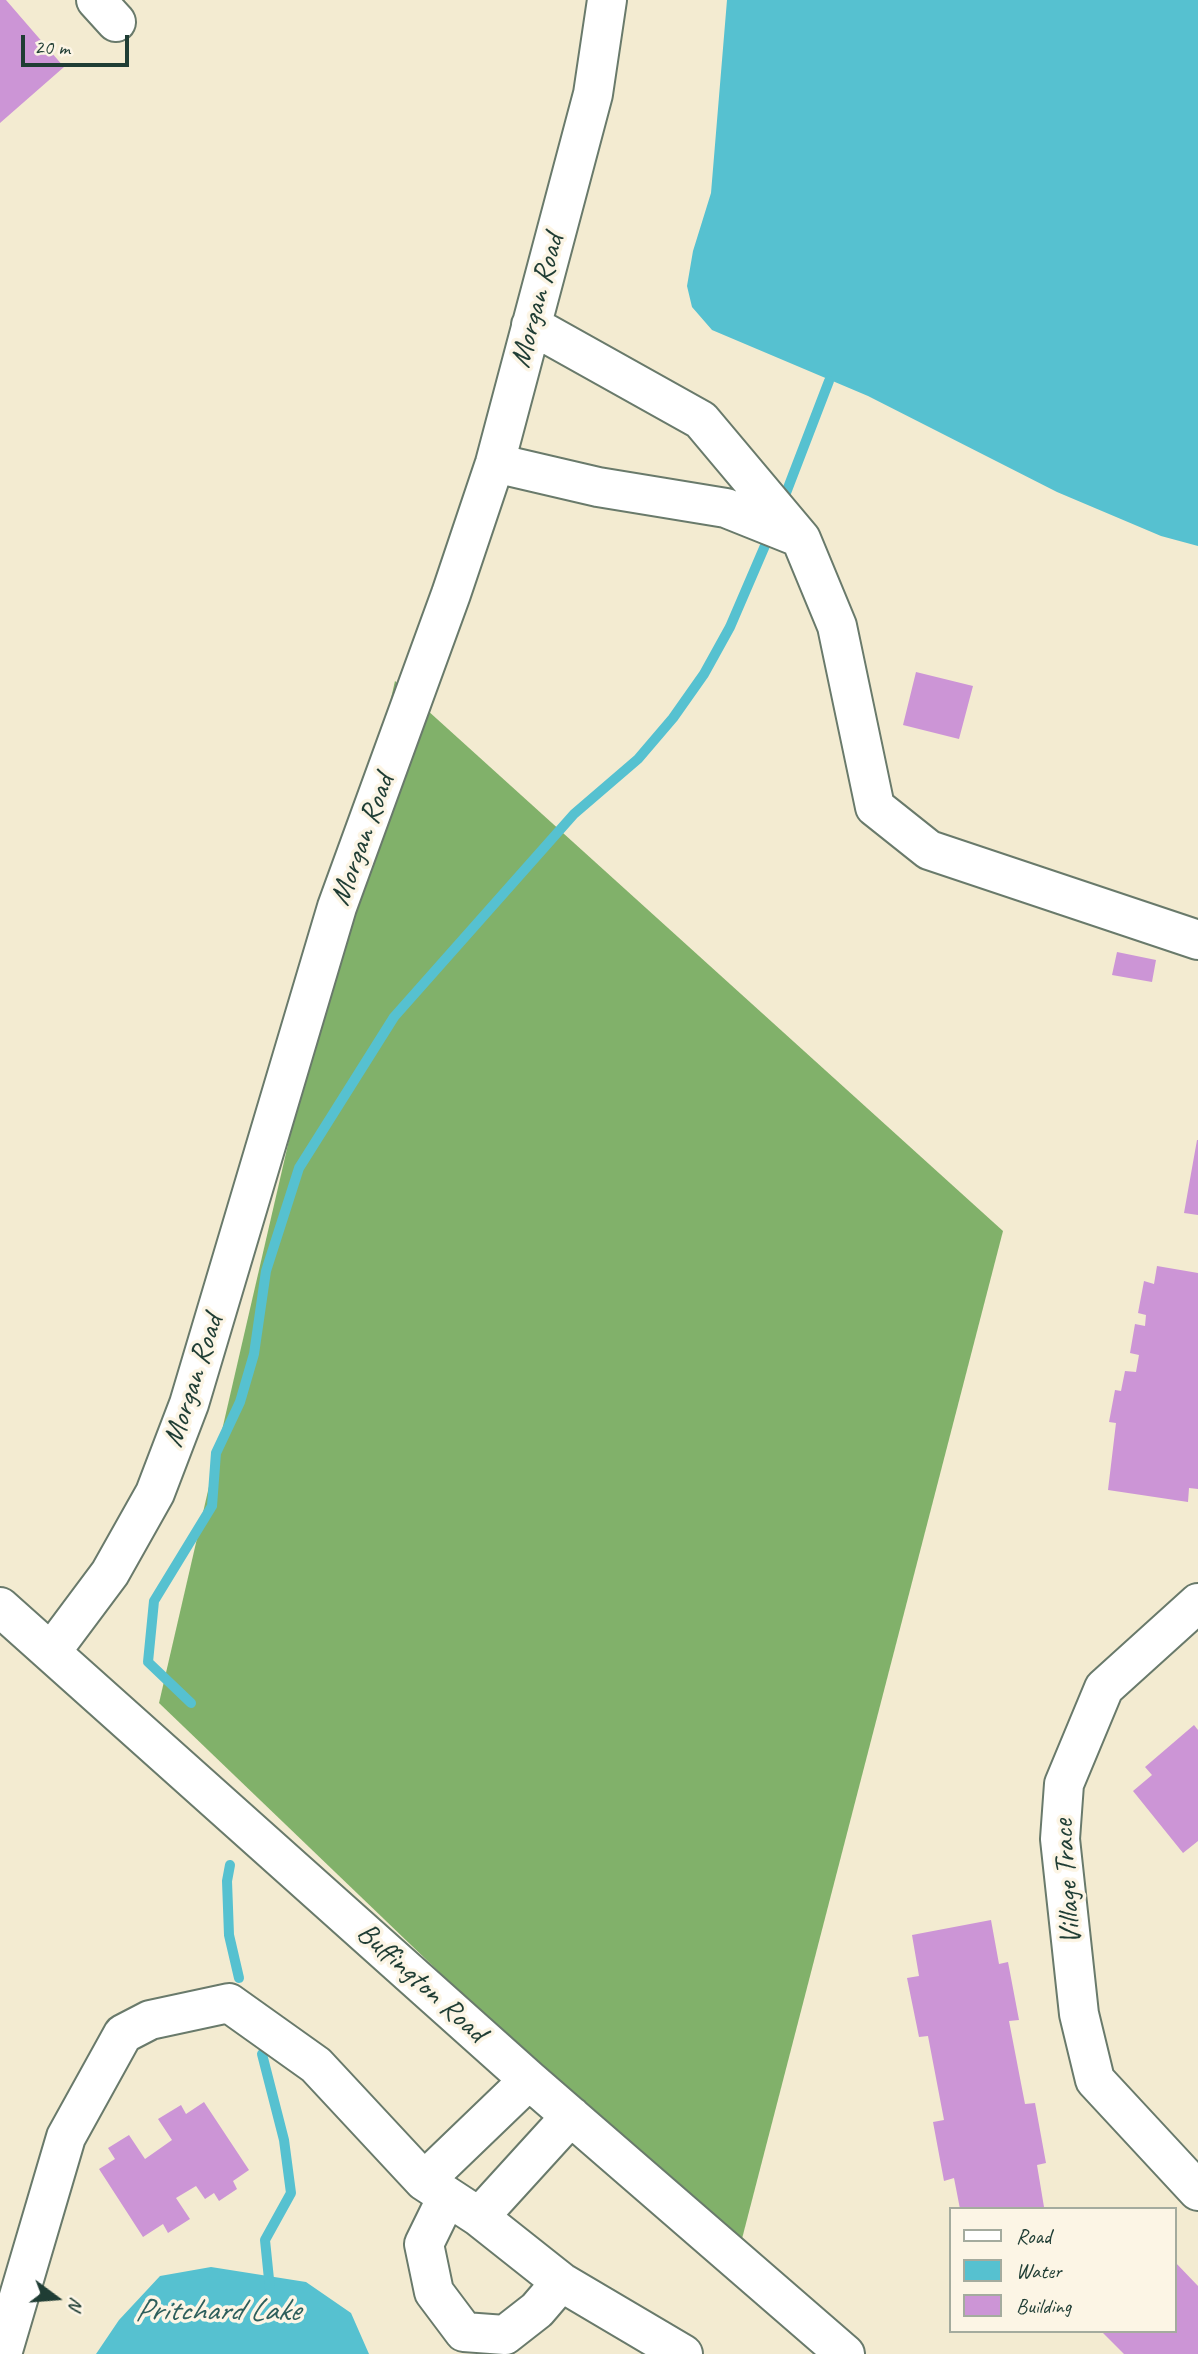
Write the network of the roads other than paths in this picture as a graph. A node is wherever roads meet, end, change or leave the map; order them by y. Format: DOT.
graph roads {
  1 [pos="607,0"];
  2 [pos="531,325"];
  3 [pos="495,463"];
  4 [pos="802,539"];
  5 [pos="1198,940"];
  6 [pos="1198,1603"];
  7 [pos="0,1607"];
  8 [pos="51,1651"];
  9 [pos="529,2080"];
  10 [pos="571,2116"];
  11 [pos="435,2189"];
  12 [pos="1198,2191"];
  13 [pos="479,2217"];
  14 [pos="561,2282"];
  15 [pos="2,2354"];
  16 [pos="683,2354"];
  17 [pos="845,2354"];
  1 -- 2 [label="street, Morgan Road"];
  2 -- 3 [label="street, Morgan Road"];
  2 -- 4 [label="street"];
  3 -- 4 [label="street"];
  3 -- 8 [label="street, Morgan Road"];
  4 -- 5 [label="street"];
  6 -- 12 [label="street, Village Trace"];
  7 -- 8 [label="street, Buffington Road"];
  8 -- 9 [label="street, Buffington Road"];
  9 -- 10 [label="street, Buffington Road"];
  9 -- 11 [label="street"];
  10 -- 13 [label="street"];
  10 -- 17 [label="street, Buffington Road"];
  11 -- 13 [label="street"];
  11 -- 14 [label="street"];
  11 -- 15 [label="street"];
  13 -- 14 [label="street"];
  14 -- 16 [label="street"];
}
